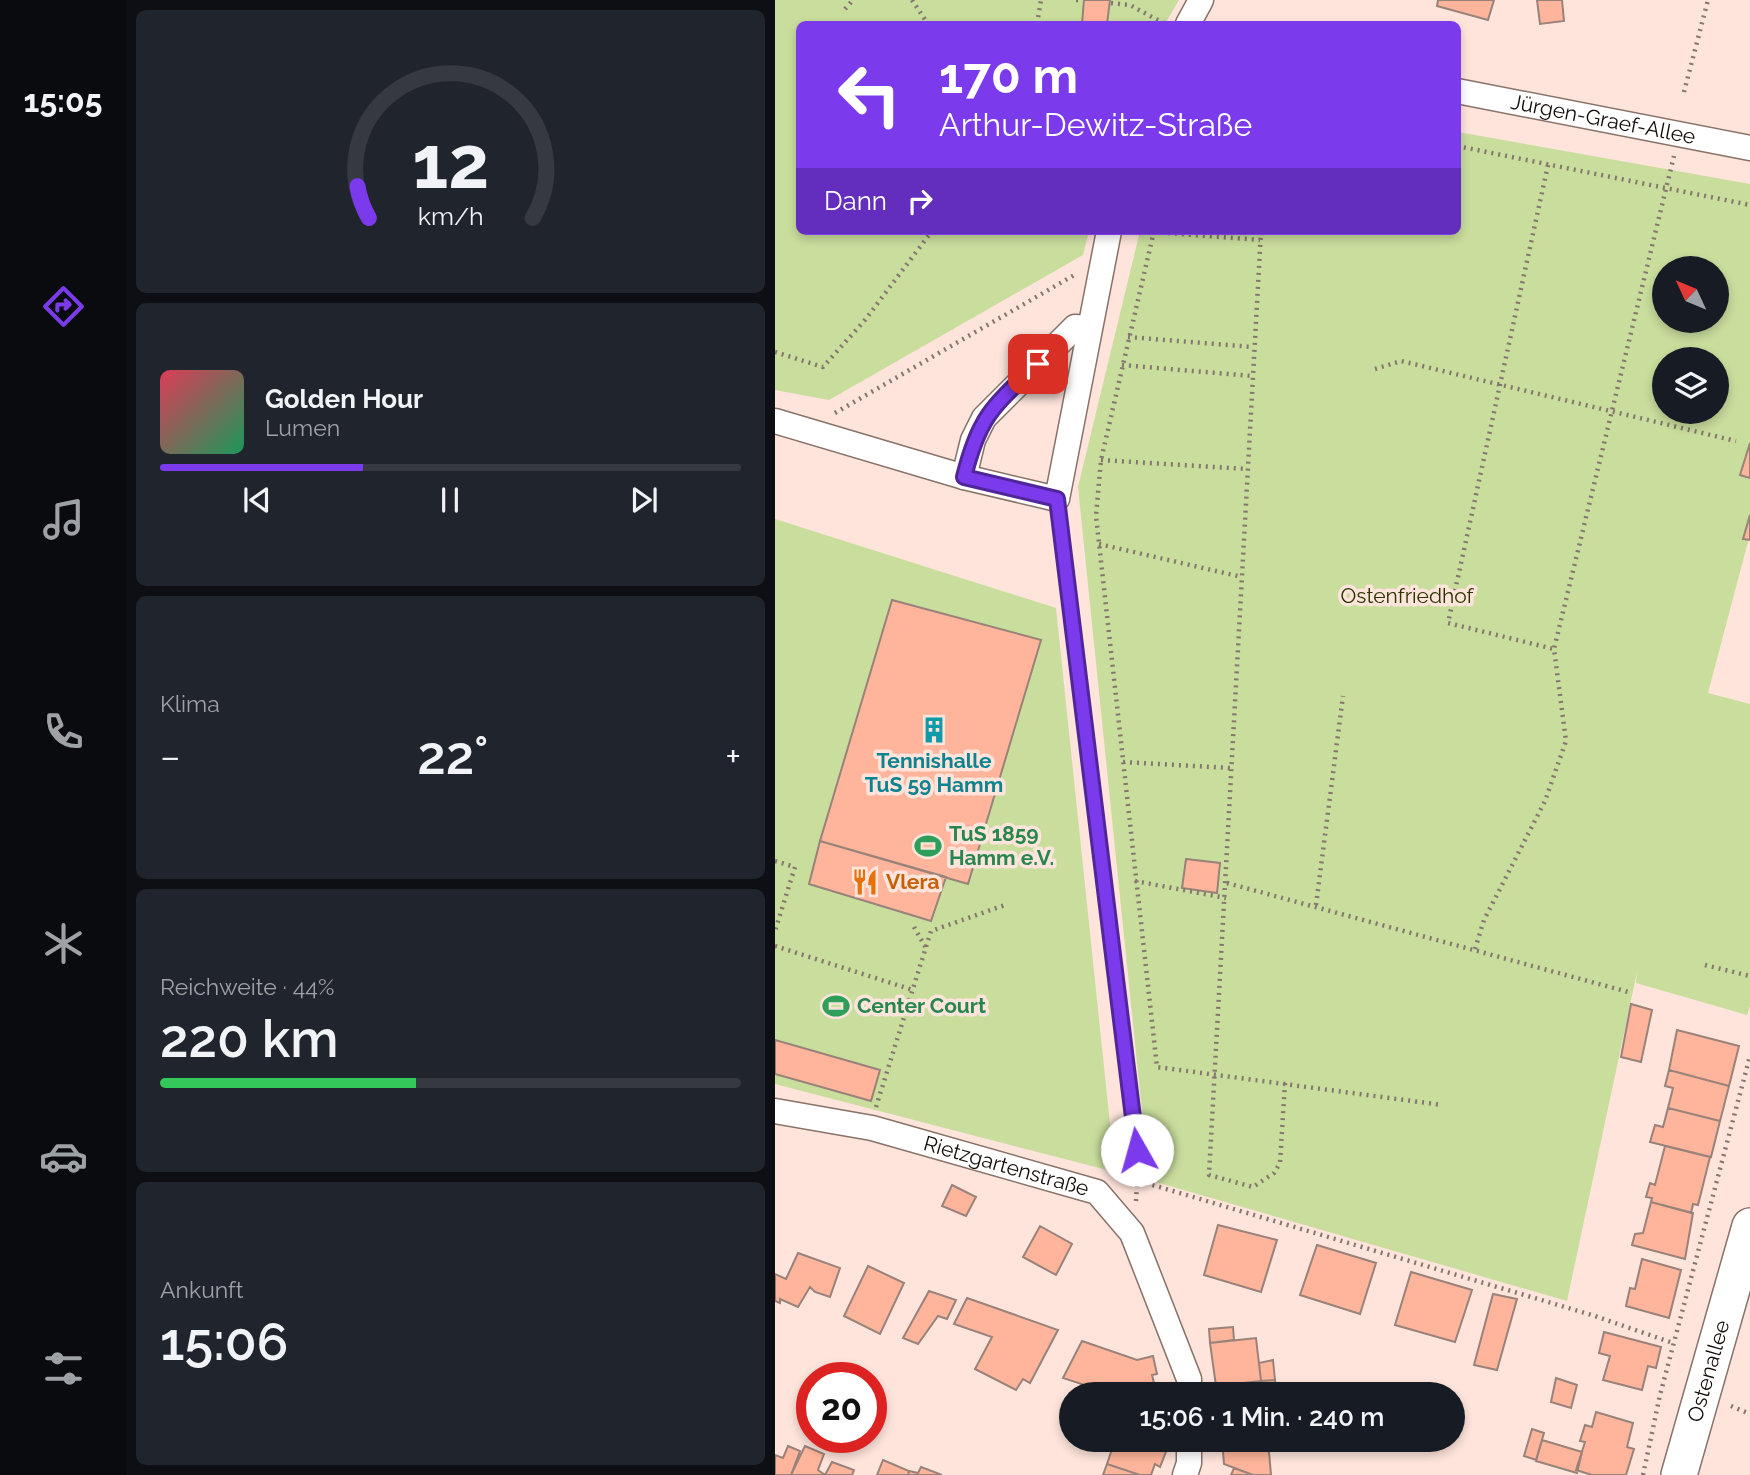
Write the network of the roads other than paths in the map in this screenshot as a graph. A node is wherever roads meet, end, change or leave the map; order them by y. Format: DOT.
graph roads {
  1 [pos="1201,0"];
  2 [pos="1190,21"];
  3 [pos="1461,92"];
  4 [pos="1750,148"];
  5 [pos="1108,235"];
  6 [pos="1089,328"];
  7 [pos="775,421"];
  8 [pos="964,477"];
  9 [pos="1057,499"];
  10 [pos="775,1111"];
  11 [pos="1137,1150"];
  12 [pos="1750,1226"];
  13 [pos="1189,1382"];
  14 [pos="1189,1452"];
  15 [pos="1185,1475"];
  16 [pos="1679,1475"];
  1 -- 2 [label="street"];
  3 -- 4 [label="street, Jürgen-Graef-Allee"];
  5 -- 6 [label="street"];
  6 -- 8 [label="street"];
  6 -- 9 [label="street"];
  7 -- 8 [label="street"];
  8 -- 9 [label="street"];
  9 -- 11 [label="lane"];
  10 -- 13 [label="street, Rietzgartenstraße"];
  12 -- 16 [label="main road, Ostenallee"];
  14 -- 15 [label="street"];
}
